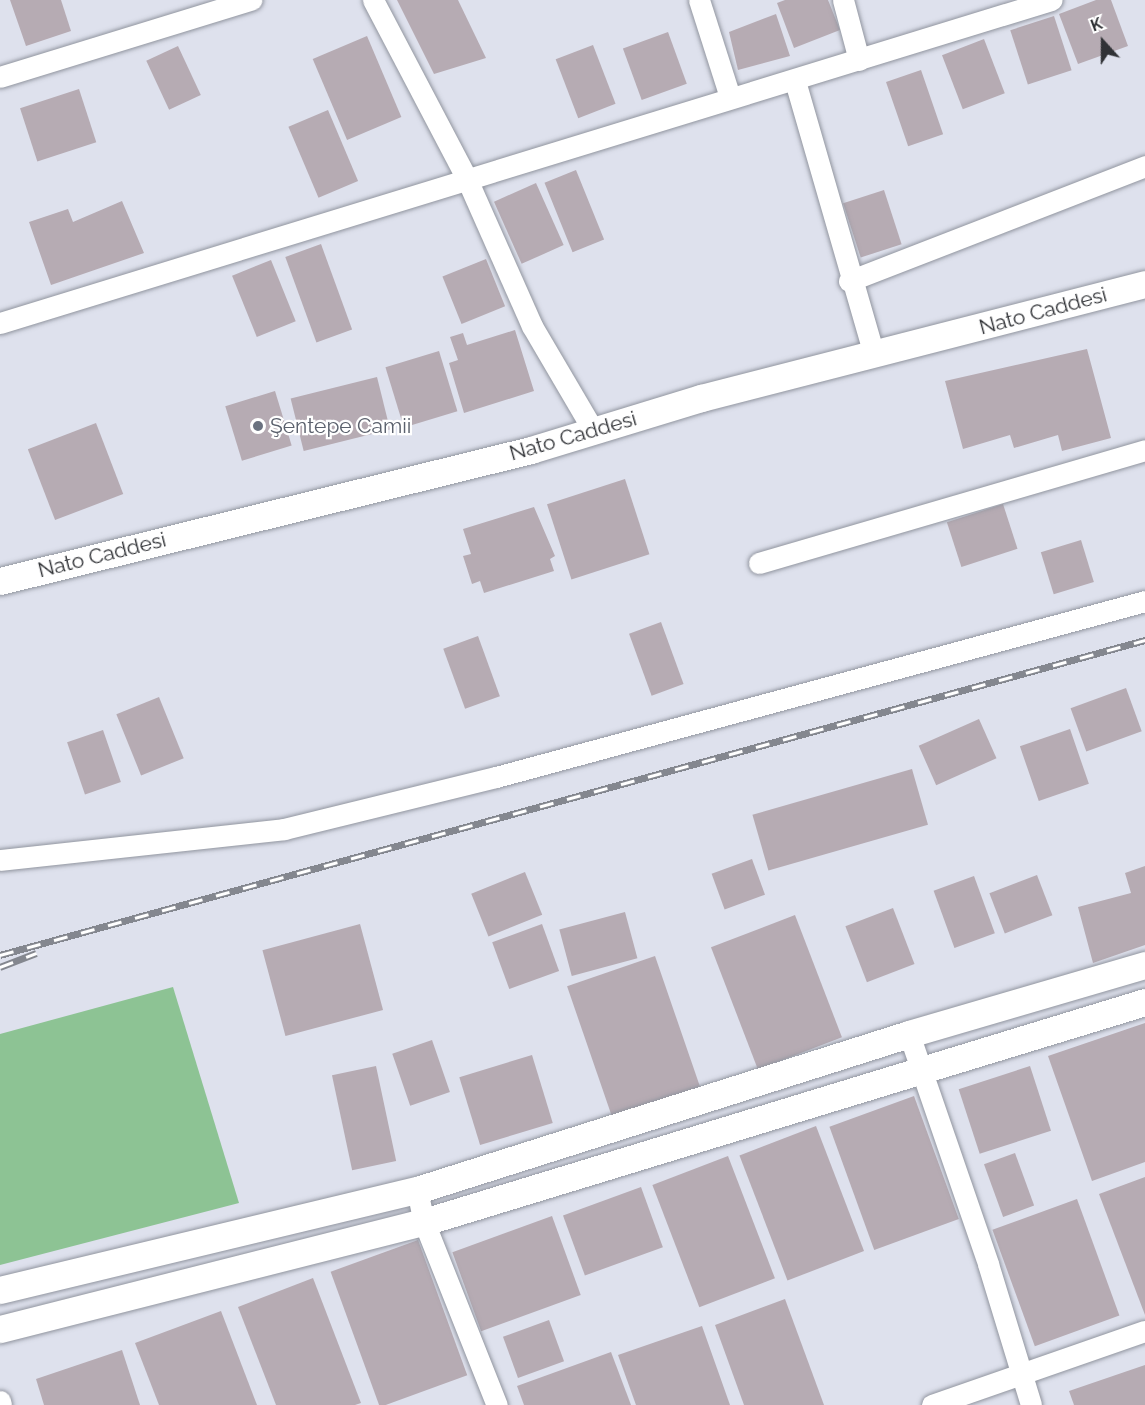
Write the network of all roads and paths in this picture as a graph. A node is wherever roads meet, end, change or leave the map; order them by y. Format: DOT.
graph roads {
  1 [pos="251,0"];
  2 [pos="373,0"];
  3 [pos="699,0"];
  4 [pos="843,0"];
  5 [pos="1051,0"];
  6 [pos="859,60"];
  7 [pos="0,77"];
  8 [pos="795,81"];
  9 [pos="730,97"];
  10 [pos="1145,166"];
  11 [pos="466,177"];
  12 [pos="849,281"];
  13 [pos="1145,284"];
  14 [pos="0,323"];
  15 [pos="874,354"];
  16 [pos="593,430"];
  17 [pos="1145,450"];
  18 [pos="759,563"];
  19 [pos="0,581"];
  20 [pos="1145,601"];
  21 [pos="0,860"];
  22 [pos="1145,965"];
  23 [pos="1145,1002"];
  24 [pos="909,1035"];
  25 [pos="921,1070"];
  26 [pos="417,1190"];
  27 [pos="424,1222"];
  28 [pos="0,1290"];
  29 [pos="0,1329"];
  30 [pos="1145,1331"];
  31 [pos="1018,1374"];
  32 [pos="497,1405"];
  33 [pos="932,1405"];
  34 [pos="1031,1405"];
  1 -- 7 [label="street"];
  2 -- 11 [label="street"];
  3 -- 9 [label="street"];
  4 -- 6 [label="street"];
  5 -- 6 [label="street"];
  6 -- 8 [label="street"];
  8 -- 9 [label="street"];
  8 -- 12 [label="street"];
  9 -- 11 [label="street"];
  10 -- 12 [label="street"];
  11 -- 14 [label="street"];
  11 -- 16 [label="street"];
  12 -- 15 [label="street"];
  13 -- 15 [label="street, Nato Caddesi"];
  15 -- 16 [label="street, Nato Caddesi"];
  16 -- 19 [label="street, Nato Caddesi"];
  17 -- 18 [label="street"];
  20 -- 21 [label="street"];
  22 -- 24 [label="street"];
  23 -- 25 [label="street"];
  24 -- 25 [label="street"];
  24 -- 26 [label="street"];
  25 -- 27 [label="street"];
  25 -- 31 [label="street"];
  26 -- 27 [label="street"];
  26 -- 28 [label="street"];
  27 -- 29 [label="street"];
  27 -- 32 [label="street"];
  30 -- 31 [label="street"];
  31 -- 33 [label="street"];
  31 -- 34 [label="street"];
}
